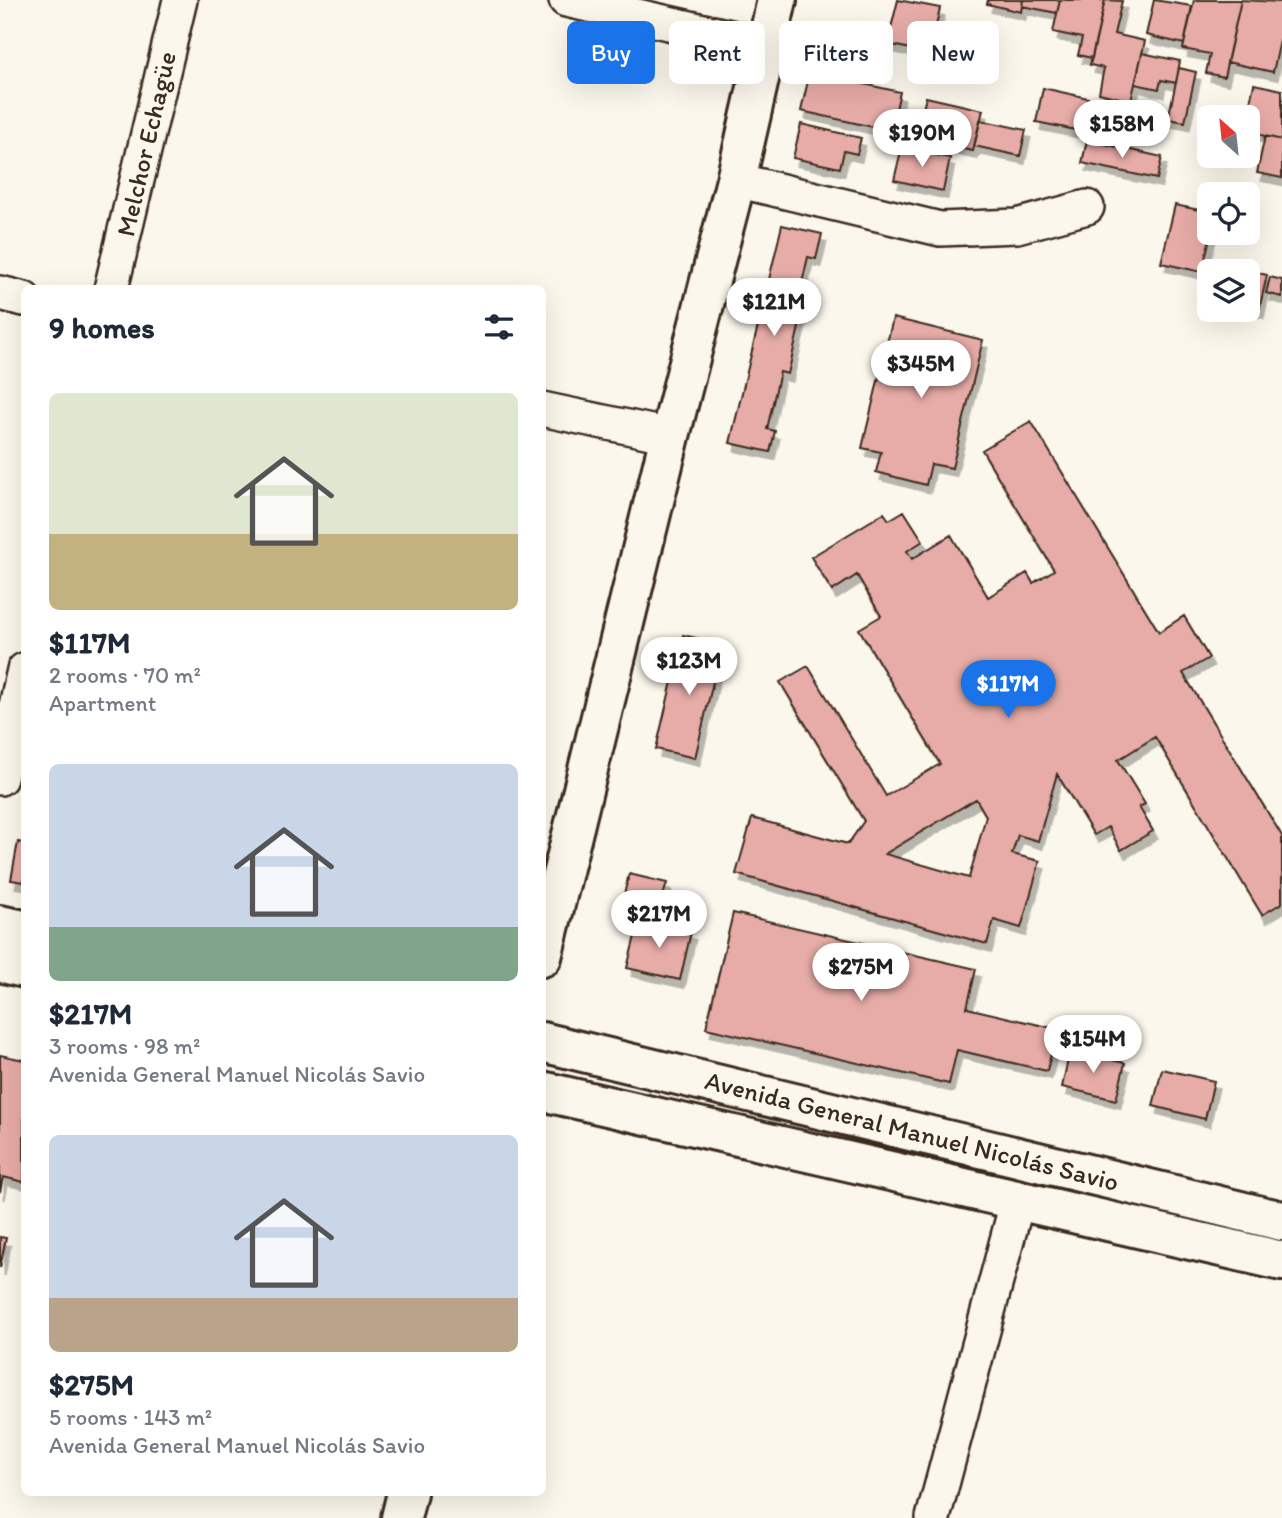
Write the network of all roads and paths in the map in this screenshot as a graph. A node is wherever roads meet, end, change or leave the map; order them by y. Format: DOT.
graph roads {
  1 [pos="180,0"];
  2 [pos="566,0"];
  3 [pos="777,0"];
  4 [pos="766,45"];
  5 [pos="736,180"];
  6 [pos="1087,207"];
  7 [pos="112,285"];
  8 [pos="0,293"];
  9 [pos="21,298"];
  10 [pos="546,411"];
  11 [pos="670,436"];
  12 [pos="21,684"];
  13 [pos="0,778"];
  14 [pos="0,925"];
  15 [pos="21,929"];
  16 [pos="546,941"];
  17 [pos="0,962"];
  18 [pos="21,967"];
  19 [pos="546,1043"];
  20 [pos="546,1092"];
  21 [pos="1018,1199"];
  22 [pos="1282,1221"];
  23 [pos="1282,1261"];
  24 [pos="406,1496"];
  25 [pos="401,1518"];
  26 [pos="933,1518"];
  1 -- 7 [label="street, Melchor Echagüe"];
  2 -- 4 [label="street"];
  3 -- 4 [label="main road"];
  4 -- 5 [label="main road"];
  5 -- 6 [label="street"];
  5 -- 11 [label="main road"];
  8 -- 9 [label="street"];
  10 -- 11 [label="street"];
  11 -- 16 [label="main road"];
  12 -- 13 [label="street"];
  14 -- 15 [label="main road"];
  17 -- 18 [label="main road"];
  19 -- 22 [label="main road, Avenida General Manuel Nicolás Savio"];
  20 -- 21 [label="main road, Avenida General Manuel Nicolás Savio"];
  21 -- 23 [label="main road, Avenida General Manuel Nicolás Savio"];
  21 -- 26 [label="street"];
  24 -- 25 [label="main road"];
}
